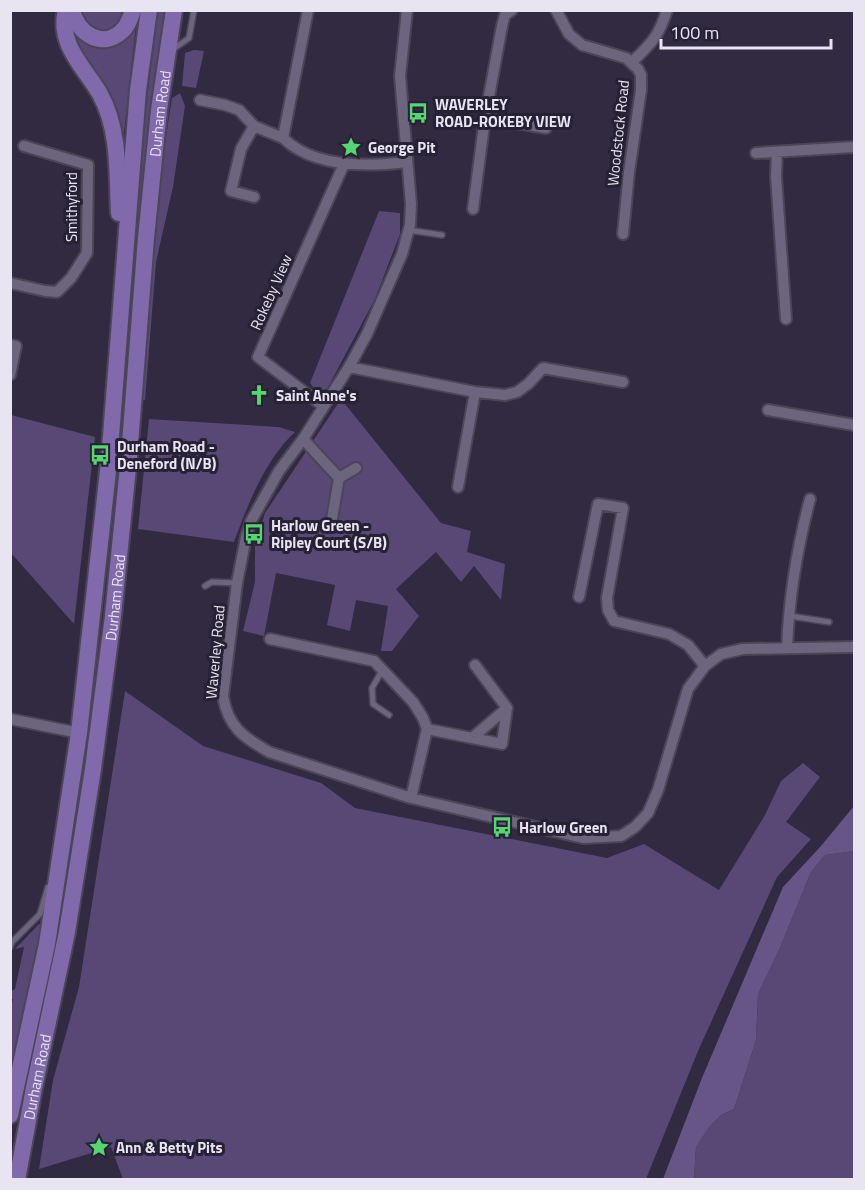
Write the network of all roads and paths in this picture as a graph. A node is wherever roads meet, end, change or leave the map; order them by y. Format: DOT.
graph roads {
  1 [pos="66,10"];
  2 [pos="72,10"];
  3 [pos="133,10"];
  4 [pos="149,10"];
  5 [pos="174,10"];
  6 [pos="194,10"];
  7 [pos="308,10"];
  8 [pos="407,10"];
  9 [pos="512,10"];
  10 [pos="556,10"];
  11 [pos="667,10"];
  12 [pos="168,52"];
  13 [pos="632,62"];
  14 [pos="200,100"];
  15 [pos="485,118"];
  16 [pos="254,126"];
  17 [pos="546,128"];
  18 [pos="283,138"];
  19 [pos="24,146"];
  20 [pos="855,147"];
  21 [pos="777,152"];
  22 [pos="756,153"];
  23 [pos="406,162"];
  24 [pos="344,164"];
  25 [pos="254,197"];
  26 [pos="473,209"];
  27 [pos="408,230"];
  28 [pos="623,234"];
  29 [pos="442,235"];
  30 [pos="123,277"];
  31 [pos="10,283"];
  32 [pos="786,319"];
  33 [pos="10,345"];
  34 [pos="349,367"];
  35 [pos="10,375"];
  36 [pos="623,382"];
  37 [pos="475,392"];
  38 [pos="323,406"];
  39 [pos="768,410"];
  40 [pos="855,425"];
  41 [pos="303,439"];
  42 [pos="357,468"];
  43 [pos="339,478"];
  44 [pos="458,487"];
  45 [pos="810,499"];
  46 [pos="332,519"];
  47 [pos="237,583"];
  48 [pos="205,586"];
  49 [pos="579,597"];
  50 [pos="788,615"];
  51 [pos="829,622"];
  52 [pos="270,639"];
  53 [pos="855,647"];
  54 [pos="788,648"];
  55 [pos="475,665"];
  56 [pos="705,666"];
  57 [pos="383,669"];
  58 [pos="507,708"];
  59 [pos="389,715"];
  60 [pos="10,718"];
  61 [pos="427,729"];
  62 [pos="79,733"];
  63 [pos="472,738"];
  64 [pos="411,798"];
  65 [pos="63,840"];
  66 [pos="10,947"];
  67 [pos="10,1115"];
  68 [pos="17,1179"];
  1 -- 30 [label="main road"];
  2 -- 3 [label="main road"];
  4 -- 30 [label="main road, Durham Road"];
  5 -- 12 [label="main road, Durham Road"];
  6 -- 12 [label="lane"];
  7 -- 18 [label="street"];
  8 -- 23 [label="street, Waverley Road"];
  9 -- 15 [label="street"];
  10 -- 13 [label="street, Woodstock Road"];
  11 -- 13 [label="street"];
  12 -- 68 [label="main road, Durham Road"];
  13 -- 28 [label="street, Woodstock Road"];
  14 -- 16 [label="street"];
  15 -- 17 [label="street"];
  15 -- 26 [label="street"];
  16 -- 18 [label="street"];
  16 -- 25 [label="street"];
  18 -- 24 [label="street"];
  19 -- 31 [label="street, Smithyford"];
  20 -- 21 [label="street"];
  21 -- 22 [label="street"];
  21 -- 32 [label="street"];
  23 -- 24 [label="street"];
  23 -- 27 [label="street, Waverley Road"];
  24 -- 38 [label="street, Rokeby View"];
  27 -- 29 [label="lane"];
  27 -- 34 [label="street, Waverley Road"];
  30 -- 62 [label="main road, Durham Road"];
  33 -- 35 [label="street"];
  34 -- 37 [label="street"];
  34 -- 38 [label="street, Waverley Road"];
  36 -- 37 [label="street"];
  37 -- 44 [label="street"];
  38 -- 41 [label="street, Waverley Road"];
  39 -- 40 [label="street"];
  41 -- 43 [label="street"];
  41 -- 47 [label="street, Waverley Road"];
  42 -- 43 [label="street"];
  43 -- 46 [label="street"];
  45 -- 50 [label="street"];
  47 -- 48 [label="lane"];
  47 -- 64 [label="street, Waverley Road"];
  49 -- 56 [label="street"];
  50 -- 51 [label="lane"];
  50 -- 54 [label="street"];
  52 -- 57 [label="street"];
  53 -- 54 [label="street, Waverley Road"];
  54 -- 56 [label="street, Waverley Road"];
  55 -- 58 [label="street"];
  56 -- 64 [label="street, Waverley Road"];
  57 -- 59 [label="lane"];
  57 -- 61 [label="street"];
  58 -- 63 [label="street"];
  58 -- 63 [label="street"];
  60 -- 62 [label="street"];
  61 -- 63 [label="street"];
  61 -- 64 [label="street"];
  62 -- 65 [label="main road, Durham Road"];
  65 -- 66 [label="lane"];
  65 -- 67 [label="main road, Durham Road"];
}
